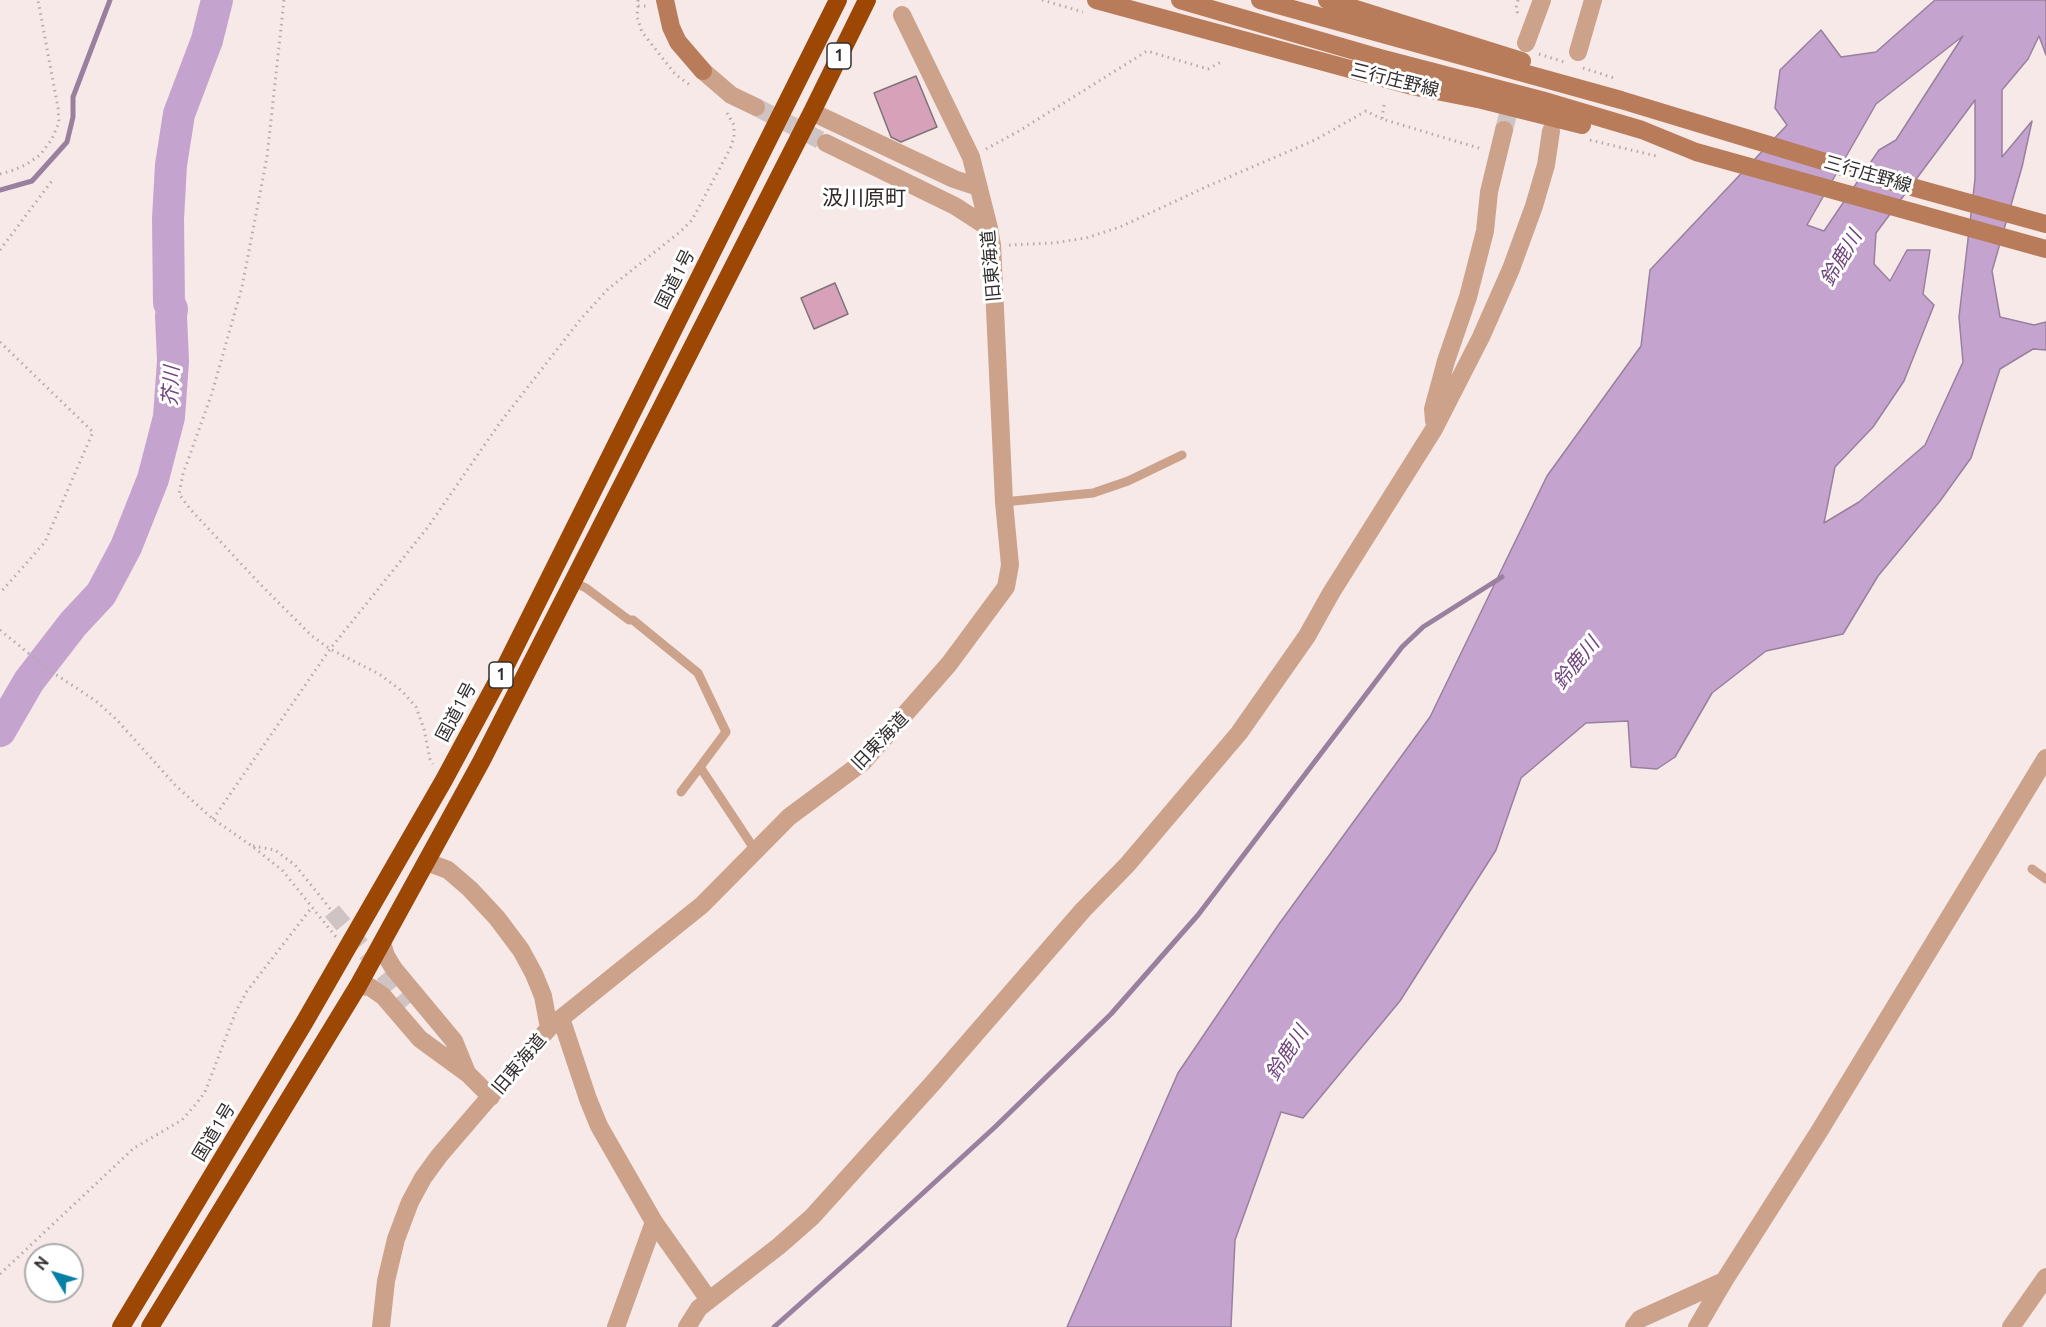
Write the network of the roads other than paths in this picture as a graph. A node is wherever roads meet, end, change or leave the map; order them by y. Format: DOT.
graph roads {
  1 [pos="665,0"];
  2 [pos="838,0"];
  3 [pos="867,0"];
  4 [pos="1096,0"];
  5 [pos="1180,0"];
  6 [pos="1260,0"];
  7 [pos="1327,0"];
  8 [pos="1542,0"];
  9 [pos="1593,0"];
  10 [pos="902,15"];
  11 [pos="1526,43"];
  12 [pos="1578,52"];
  13 [pos="703,71"];
  14 [pos="1621,100"];
  15 [pos="756,107"];
  16 [pos="812,112"];
  17 [pos="1550,123"];
  18 [pos="1504,130"];
  19 [pos="826,143"];
  20 [pos="1696,152"];
  21 [pos="978,187"];
  22 [pos="2046,224"];
  23 [pos="990,237"];
  24 [pos="2046,249"];
  25 [pos="1434,429"];
  26 [pos="1182,455"];
  27 [pos="1004,502"];
  28 [pos="573,582"];
  29 [pos="2046,758"];
  30 [pos="700,767"];
  31 [pos="681,792"];
  32 [pos="755,850"];
  33 [pos="427,862"];
  34 [pos="2032,869"];
  35 [pos="2046,879"];
  36 [pos="382,943"];
  37 [pos="358,986"];
  38 [pos="408,1004"];
  39 [pos="555,1023"];
  40 [pos="468,1074"];
  41 [pos="491,1096"];
  42 [pos="654,1221"];
  43 [pos="2046,1277"];
  44 [pos="1724,1281"];
  45 [pos="709,1300"];
  46 [pos="121,1327"];
  47 [pos="150,1327"];
  48 [pos="381,1327"];
  49 [pos="616,1327"];
  50 [pos="687,1327"];
  51 [pos="1634,1327"];
  52 [pos="1698,1327"];
  53 [pos="2011,1327"];
  1 -- 13 [label="main road"];
  2 -- 46 [label="highway, 国道1号 / 1"];
  3 -- 16 [label="highway, 1"];
  4 -- 17 [label="main road, 三行庄野線"];
  5 -- 20 [label="main road, 三行庄野線, bridge"];
  6 -- 14 [label="main road, 三行庄野線"];
  7 -- 14 [label="main road, 三行庄野線"];
  8 -- 11 [label="street"];
  9 -- 12 [label="street"];
  10 -- 21 [label="street, 旧東海道"];
  13 -- 15 [label="street"];
  14 -- 22 [label="main road, 三行庄野線"];
  16 -- 21 [label="street"];
  16 -- 28 [label="highway, 1"];
  17 -- 20 [label="main road, 三行庄野線"];
  17 -- 25 [label="street"];
  18 -- 25 [label="street"];
  19 -- 23 [label="street"];
  20 -- 24 [label="main road, 三行庄野線"];
  21 -- 23 [label="street, 旧東海道"];
  23 -- 27 [label="street, 旧東海道"];
  25 -- 45 [label="street"];
  26 -- 27 [label="lane"];
  27 -- 32 [label="street, 旧東海道"];
  28 -- 30 [label="lane"];
  28 -- 33 [label="highway, 1"];
  29 -- 44 [label="street"];
  30 -- 31 [label="lane"];
  30 -- 32 [label="lane"];
  32 -- 39 [label="street, 旧東海道"];
  33 -- 36 [label="highway, 1"];
  33 -- 39 [label="street"];
  34 -- 35 [label="lane"];
  36 -- 37 [label="highway, 1"];
  36 -- 40 [label="street"];
  37 -- 40 [label="street"];
  37 -- 47 [label="highway, 1"];
  38 -- 40 [label="street"];
  39 -- 41 [label="street, 旧東海道"];
  39 -- 42 [label="street"];
  40 -- 41 [label="street"];
  41 -- 48 [label="street, 旧東海道"];
  42 -- 45 [label="street"];
  42 -- 49 [label="street"];
  43 -- 53 [label="street"];
  44 -- 51 [label="street"];
  44 -- 52 [label="street"];
  45 -- 50 [label="street"];
}
